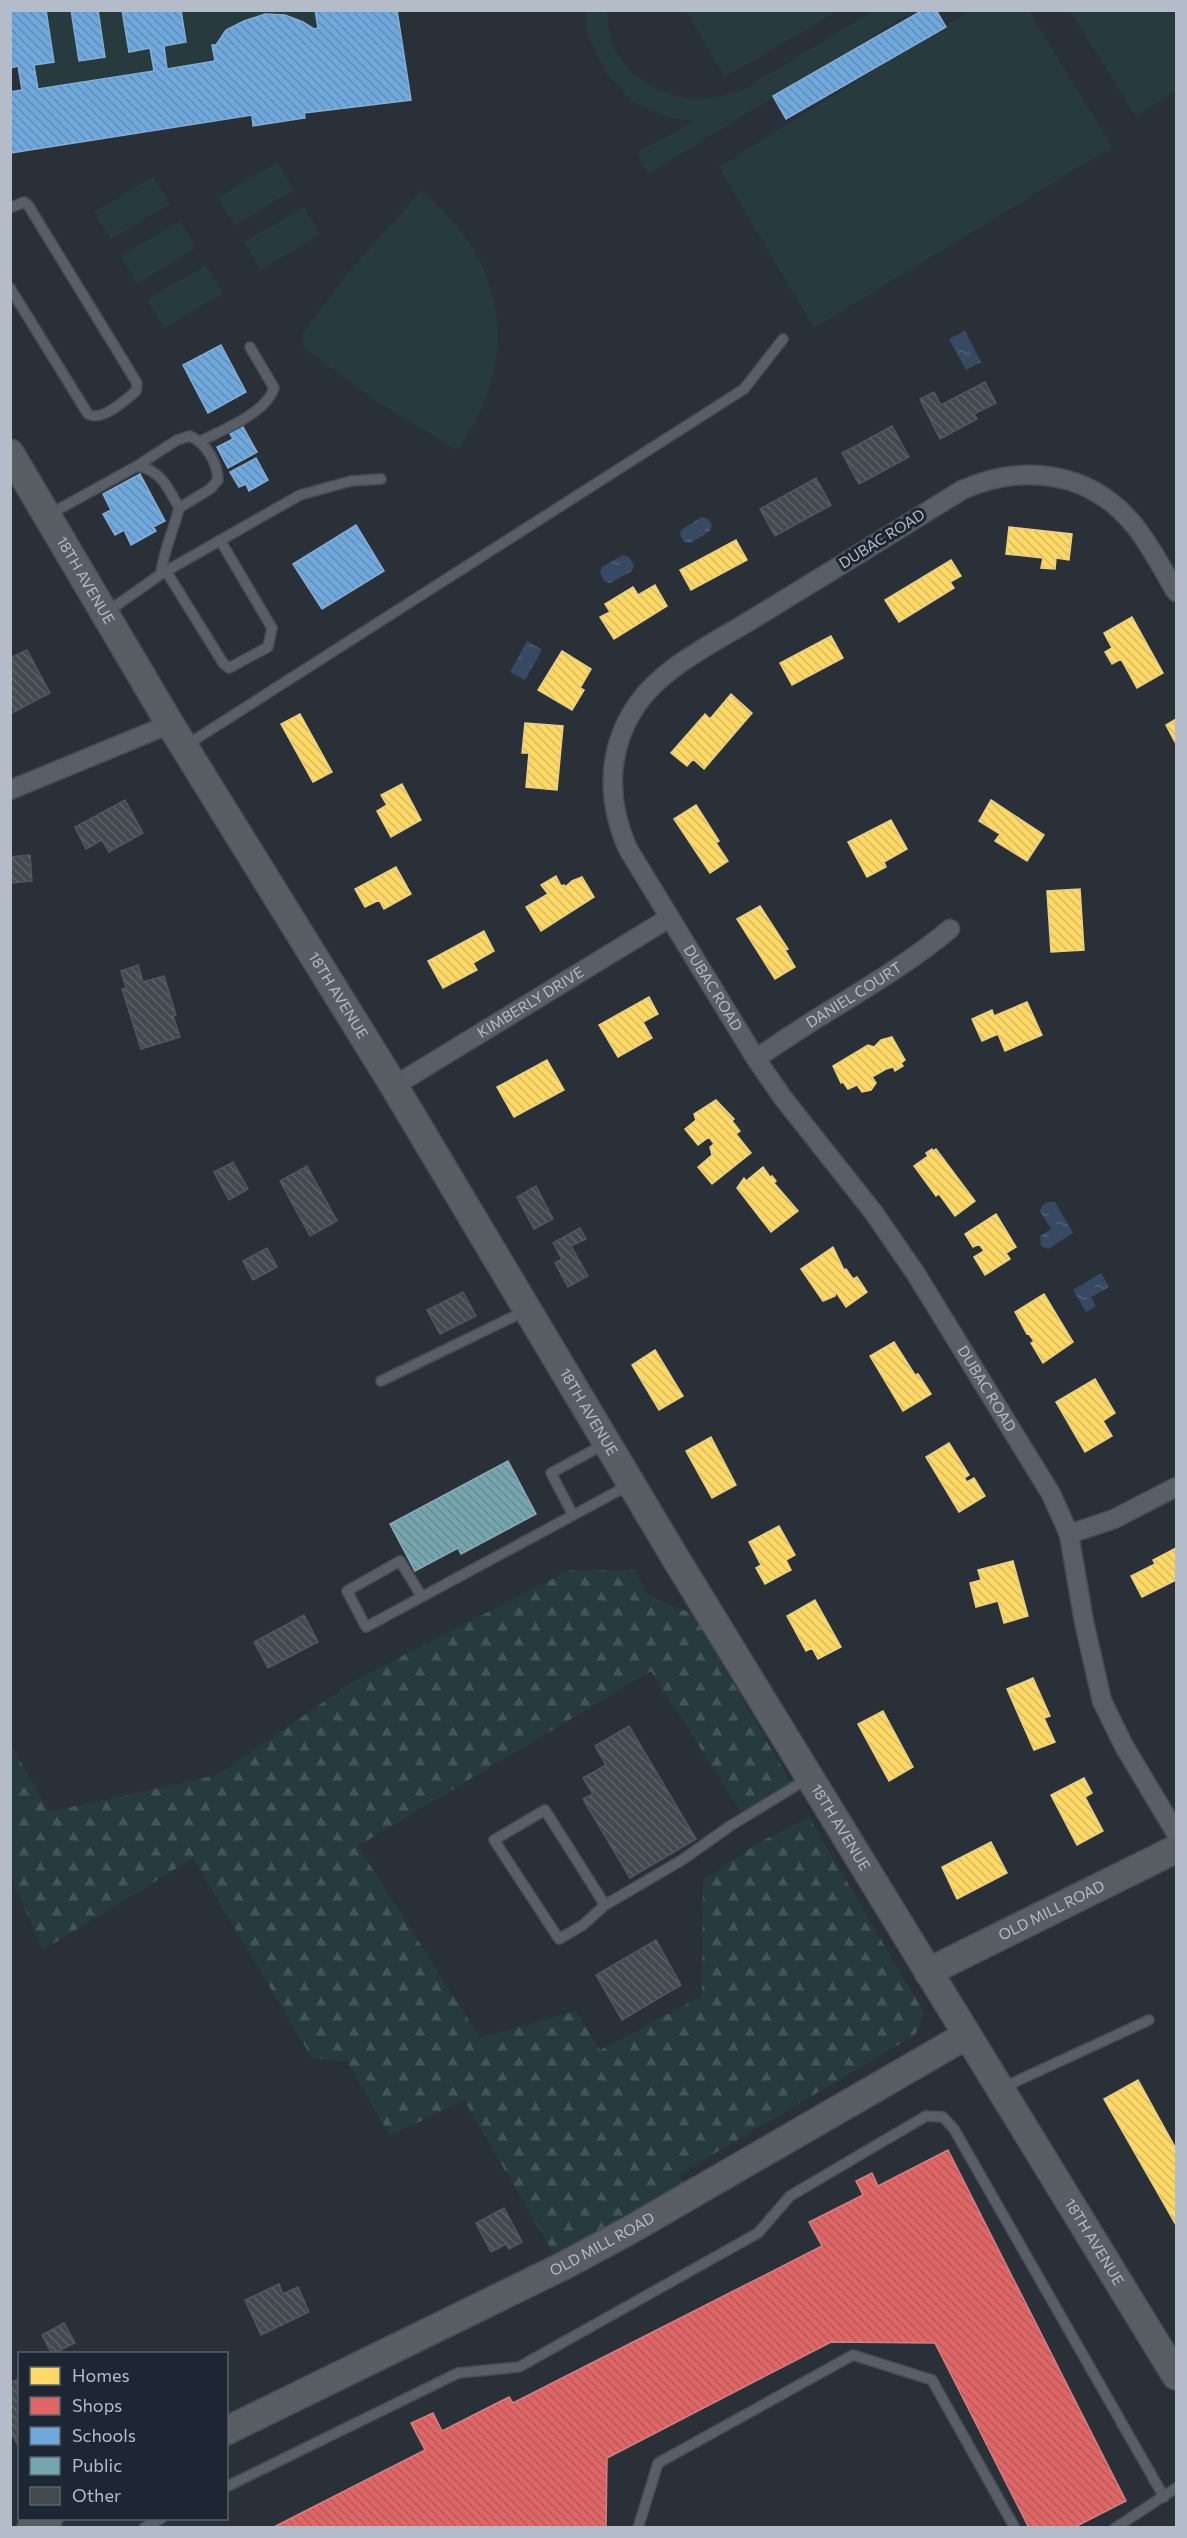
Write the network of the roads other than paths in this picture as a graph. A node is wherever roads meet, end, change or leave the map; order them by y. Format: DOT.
graph roads {
  1 [pos="10,208"];
  2 [pos="10,288"];
  3 [pos="783,339"];
  4 [pos="250,346"];
  5 [pos="201,441"];
  6 [pos="10,453"];
  7 [pos="137,466"];
  8 [pos="381,479"];
  9 [pos="179,508"];
  10 [pos="47,515"];
  11 [pos="220,540"];
  12 [pos="164,572"];
  13 [pos="1176,592"];
  14 [pos="105,613"];
  15 [pos="177,735"];
  16 [pos="10,790"];
  17 [pos="669,918"];
  18 [pos="950,929"];
  19 [pos="756,1059"];
  20 [pos="394,1086"];
  21 [pos="528,1310"];
  22 [pos="381,1381"];
  23 [pos="607,1443"];
  24 [pos="631,1484"];
  25 [pos="1176,1487"];
  26 [pos="573,1515"];
  27 [pos="1069,1534"];
  28 [pos="422,1596"];
  29 [pos="809,1778"];
  30 [pos="1176,1833"];
  31 [pos="1176,1849"];
  32 [pos="605,1905"];
  33 [pos="928,1972"];
  34 [pos="1149,2020"];
  35 [pos="966,2035"];
  36 [pos="1002,2088"];
  37 [pos="1175,2371"];
  38 [pos="228,2430"];
  39 [pos="228,2486"];
  40 [pos="1176,2488"];
  41 [pos="1164,2496"];
  42 [pos="158,2520"];
  43 [pos="144,2528"];
  44 [pos="638,2528"];
  45 [pos="1015,2528"];
  46 [pos="1115,2528"];
  1 -- 2 [label="lane"];
  3 -- 15 [label="lane"];
  4 -- 5 [label="lane"];
  5 -- 7 [label="lane"];
  5 -- 9 [label="lane"];
  6 -- 10 [label="street, 18TH AVENUE"];
  7 -- 9 [label="lane"];
  7 -- 10 [label="lane"];
  8 -- 11 [label="lane"];
  9 -- 12 [label="lane"];
  10 -- 14 [label="street, 18TH AVENUE"];
  11 -- 12 [label="lane"];
  11 -- 12 [label="lane"];
  12 -- 14 [label="lane"];
  13 -- 17 [label="street, DUBAC ROAD"];
  14 -- 15 [label="street, 18TH AVENUE"];
  15 -- 16 [label="street"];
  15 -- 20 [label="street, 18TH AVENUE"];
  17 -- 19 [label="street, DUBAC ROAD"];
  17 -- 20 [label="street, KIMBERLY DRIVE"];
  18 -- 19 [label="street, DANIEL COURT"];
  19 -- 27 [label="street, DUBAC ROAD"];
  20 -- 21 [label="street, 18TH AVENUE"];
  21 -- 22 [label="lane"];
  21 -- 23 [label="street, 18TH AVENUE"];
  23 -- 24 [label="street, 18TH AVENUE"];
  23 -- 26 [label="lane"];
  24 -- 26 [label="lane"];
  24 -- 29 [label="street, 18TH AVENUE"];
  25 -- 27 [label="street"];
  26 -- 28 [label="lane"];
  27 -- 30 [label="street, DUBAC ROAD"];
  28 -- 28 [label="lane"];
  29 -- 32 [label="lane"];
  29 -- 33 [label="street, 18TH AVENUE"];
  31 -- 33 [label="street, OLD MILL ROAD"];
  32 -- 32 [label="lane"];
  33 -- 35 [label="street, 18TH AVENUE"];
  34 -- 36 [label="lane"];
  35 -- 36 [label="street, 18TH AVENUE"];
  35 -- 38 [label="street, OLD MILL ROAD"];
  36 -- 37 [label="street, 18TH AVENUE"];
  39 -- 41 [label="lane"];
  40 -- 41 [label="lane"];
  41 -- 46 [label="lane"];
  42 -- 43 [label="lane"];
  44 -- 45 [label="lane"];
}
